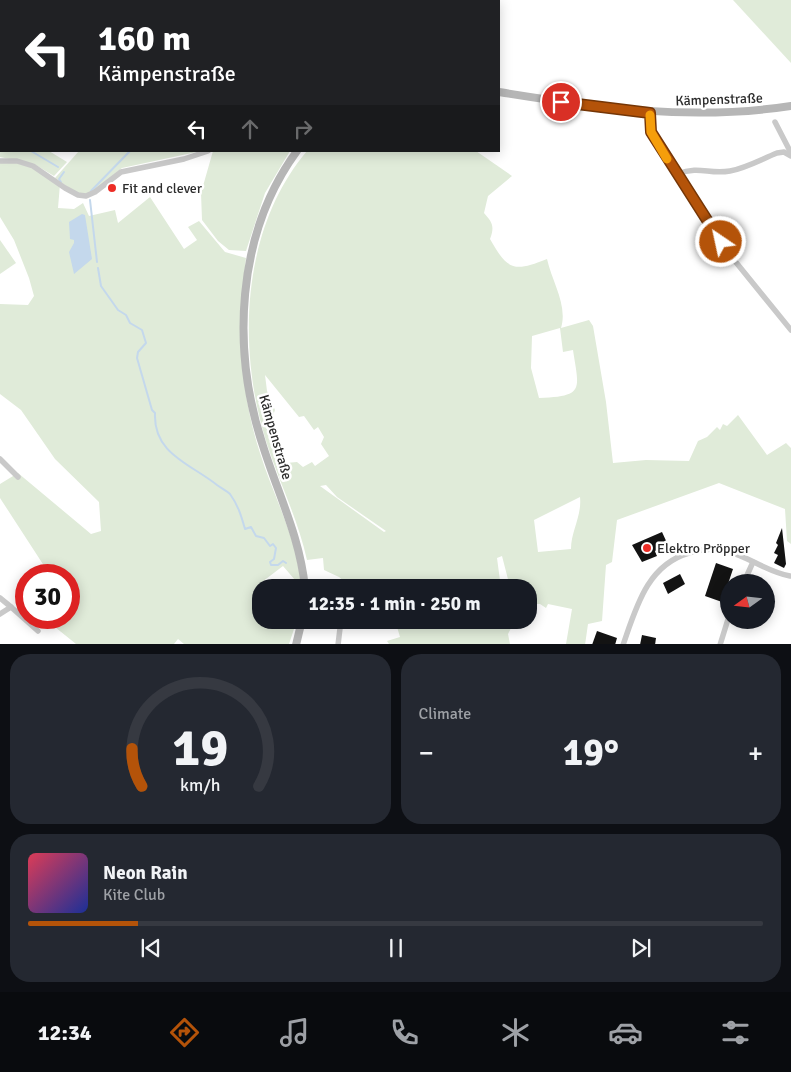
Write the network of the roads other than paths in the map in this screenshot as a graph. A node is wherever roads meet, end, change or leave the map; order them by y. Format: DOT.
graph roads {
  1 [pos="500,92"];
  2 [pos="791,106"];
  3 [pos="650,113"];
  4 [pos="775,122"];
  5 [pos="205,152"];
  6 [pos="296,152"];
  7 [pos="791,154"];
  8 [pos="0,161"];
  9 [pos="677,174"];
  10 [pos="791,330"];
  11 [pos="0,459"];
  12 [pos="18,477"];
  13 [pos="753,562"];
  14 [pos="748,574"];
  15 [pos="790,576"];
  16 [pos="304,579"];
  17 [pos="0,598"];
  18 [pos="11,607"];
  19 [pos="0,614"];
  20 [pos="300,629"];
  21 [pos="340,629"];
  22 [pos="725,629"];
  23 [pos="38,631"];
  24 [pos="296,644"];
  25 [pos="338,644"];
  26 [pos="623,644"];
  27 [pos="720,644"];
  1 -- 3 [label="street, Kämpenstraße"];
  2 -- 3 [label="street, Kämpenstraße"];
  3 -- 9 [label="street"];
  4 -- 7 [label="street"];
  5 -- 8 [label="street"];
  6 -- 16 [label="street, Kämpenstraße"];
  7 -- 9 [label="street"];
  9 -- 10 [label="street"];
  11 -- 12 [label="street"];
  13 -- 14 [label="street"];
  13 -- 15 [label="street"];
  13 -- 26 [label="street"];
  17 -- 18 [label="street"];
  18 -- 19 [label="street"];
  18 -- 23 [label="street"];
  20 -- 24 [label="street"];
  21 -- 25 [label="street"];
  22 -- 27 [label="street"];
}
